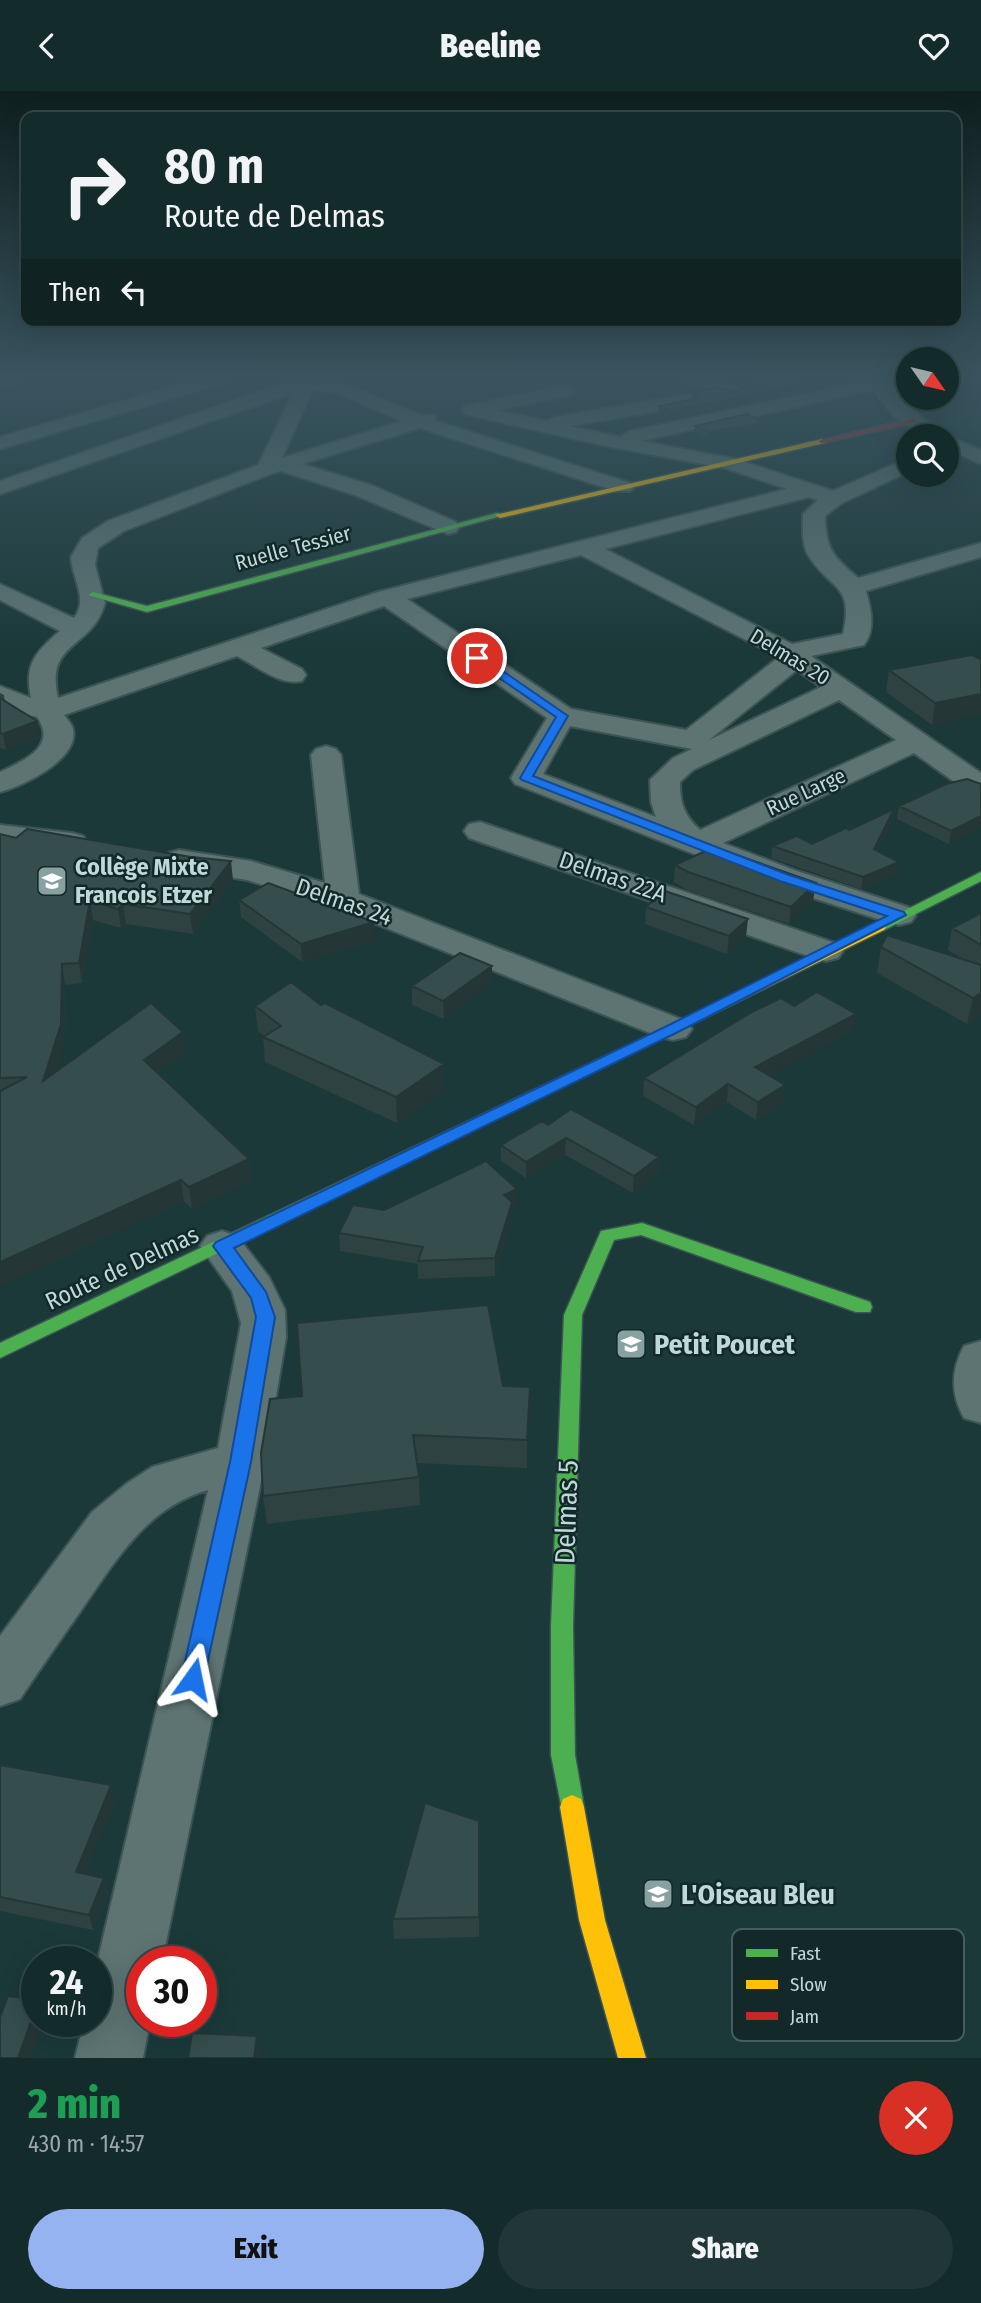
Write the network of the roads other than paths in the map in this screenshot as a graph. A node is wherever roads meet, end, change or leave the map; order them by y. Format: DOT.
graph roads {
  1 [pos="58,468"];
  2 [pos="271,468"];
  3 [pos="276,468"];
  4 [pos="563,468"];
  5 [pos="708,468"];
  6 [pos="743,468"];
  7 [pos="896,470"];
  8 [pos="622,487"];
  9 [pos="0,488"];
  10 [pos="809,490"];
  11 [pos="835,498"];
  12 [pos="448,527"];
  13 [pos="586,548"];
  14 [pos="981,550"];
  15 [pos="853,587"];
  16 [pos="0,591"];
  17 [pos="93,595"];
  18 [pos="387,597"];
  19 [pos="76,629"];
  20 [pos="239,647"];
  21 [pos="792,655"];
  22 [pos="293,675"];
  23 [pos="841,688"];
  24 [pos="0,694"];
  25 [pos="48,711"];
  26 [pos="562,716"];
  27 [pos="915,742"];
  28 [pos="326,755"];
  29 [pos="0,783"];
  30 [pos="981,787"];
  31 [pos="480,831"];
  32 [pos="0,834"];
  33 [pos="35,837"];
  34 [pos="697,843"];
  35 [pos="98,847"];
  36 [pos="149,855"];
  37 [pos="0,864"];
  38 [pos="981,876"];
  39 [pos="343,899"];
  40 [pos="900,915"];
  41 [pos="826,951"];
  42 [pos="673,1029"];
  43 [pos="222,1246"];
  44 [pos="863,1307"];
  45 [pos="0,1351"];
  46 [pos="981,1357"];
  47 [pos="981,1405"];
  48 [pos="240,1462"];
  49 [pos="0,1681"];
  50 [pos="109,2058"];
  51 [pos="632,2058"];
  1 -- 9 [label="street"];
  2 -- 17 [label="street"];
  3 -- 12 [label="street"];
  4 -- 8 [label="street"];
  5 -- 8 [label="street, Ruelle Tessier"];
  6 -- 10 [label="street"];
  7 -- 11 [label="street"];
  8 -- 12 [label="street, Ruelle Tessier"];
  10 -- 11 [label="street"];
  10 -- 13 [label="street"];
  11 -- 15 [label="street"];
  12 -- 17 [label="street, Ruelle Tessier"];
  13 -- 18 [label="street"];
  13 -- 21 [label="street, Delmas 20"];
  14 -- 15 [label="street"];
  15 -- 21 [label="street"];
  16 -- 19 [label="street"];
  17 -- 19 [label="street"];
  18 -- 20 [label="street"];
  18 -- 26 [label="street"];
  19 -- 25 [label="street"];
  20 -- 22 [label="street"];
  20 -- 25 [label="street"];
  21 -- 23 [label="street, Delmas 20"];
  21 -- 26 [label="street"];
  23 -- 27 [label="street, Delmas 20"];
  23 -- 34 [label="street"];
  24 -- 25 [label="street"];
  25 -- 29 [label="street"];
  26 -- 34 [label="street"];
  27 -- 30 [label="street, Delmas 20"];
  27 -- 34 [label="street, Rue Large"];
  28 -- 39 [label="street"];
  31 -- 41 [label="street, Delmas 22A"];
  32 -- 33 [label="street"];
  33 -- 35 [label="street"];
  33 -- 37 [label="street"];
  34 -- 40 [label="street"];
  36 -- 39 [label="street, Delmas 24"];
  38 -- 40 [label="street, Route de Delmas"];
  39 -- 42 [label="street, Delmas 24"];
  40 -- 41 [label="street, Route de Delmas"];
  41 -- 42 [label="street, Route de Delmas"];
  42 -- 43 [label="street, Route de Delmas"];
  43 -- 45 [label="street, Route de Delmas"];
  43 -- 48 [label="street"];
  44 -- 51 [label="street, Delmas 5"];
  46 -- 47 [label="street"];
  48 -- 49 [label="street"];
  48 -- 50 [label="street"];
}
